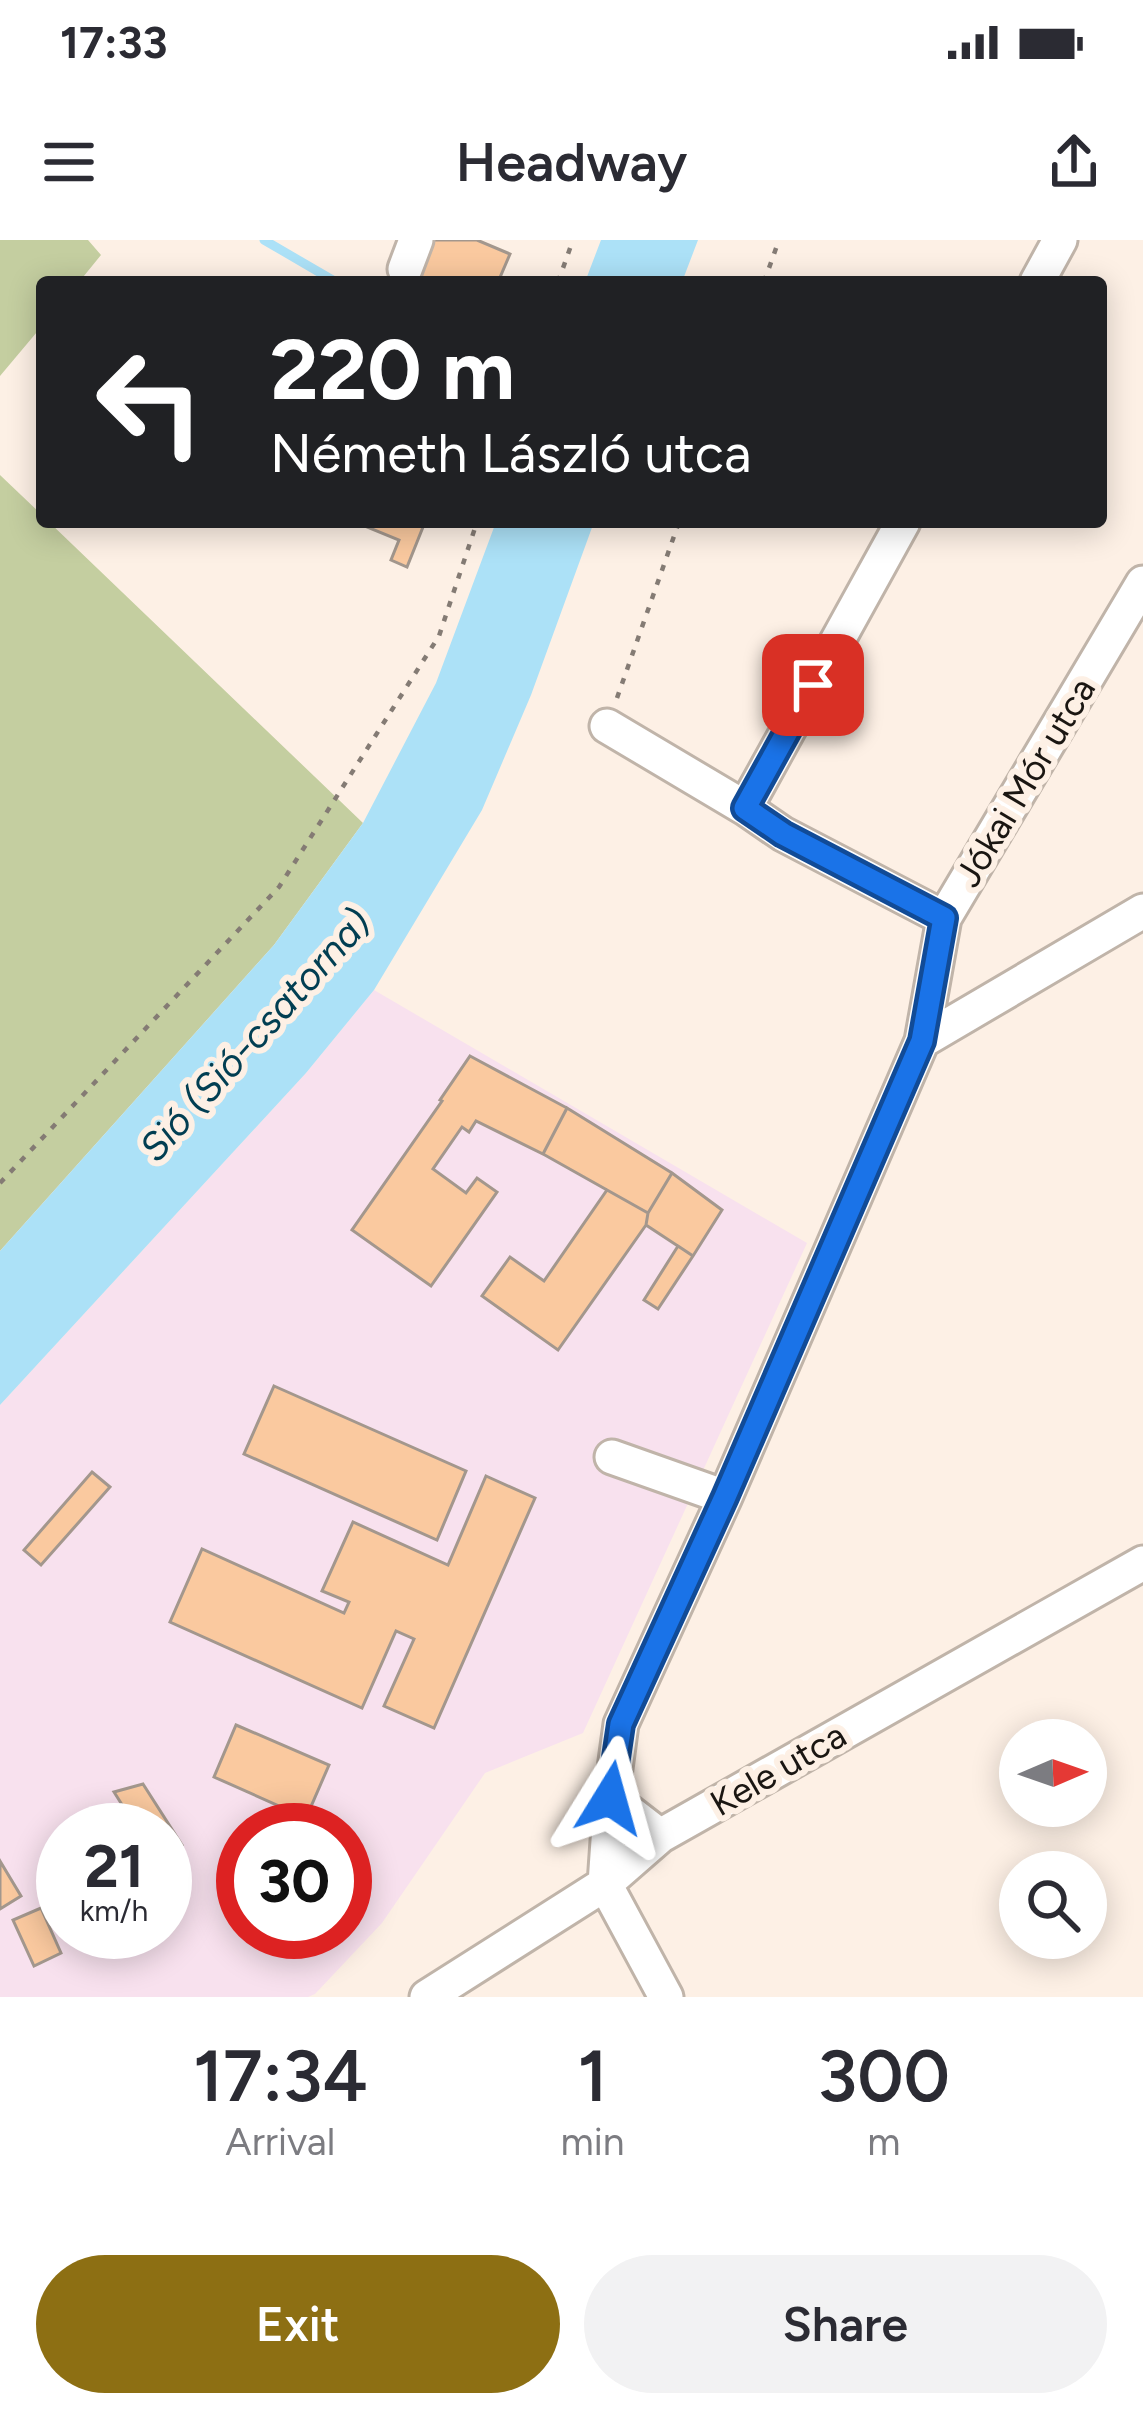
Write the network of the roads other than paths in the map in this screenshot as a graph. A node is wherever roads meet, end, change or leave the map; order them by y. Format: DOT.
graph roads {
  1 [pos="1060,240"];
  2 [pos="1039,276"];
  3 [pos="901,528"];
  4 [pos="1143,584"];
  5 [pos="608,726"];
  6 [pos="745,808"];
  7 [pos="1143,911"];
  8 [pos="944,918"];
  9 [pos="922,1041"];
  10 [pos="612,1457"];
  11 [pos="725,1497"];
  12 [pos="1143,1563"];
  13 [pos="610,1798"];
  14 [pos="661,1836"];
  15 [pos="604,1884"];
  16 [pos="442,1993"];
  17 [pos="666,1997"];
  1 -- 2 [label="street"];
  3 -- 6 [label="street"];
  4 -- 8 [label="street, Jókai Mór utca"];
  5 -- 6 [label="street"];
  6 -- 8 [label="street"];
  7 -- 9 [label="street"];
  8 -- 9 [label="street, Jókai Mór utca"];
  9 -- 11 [label="street, Jókai Mór utca"];
  10 -- 11 [label="street"];
  11 -- 13 [label="street, Jókai Mór utca"];
  12 -- 14 [label="street, Kele utca"];
  13 -- 14 [label="street"];
  13 -- 15 [label="street, Jókai Mór utca"];
  14 -- 15 [label="street, Kele utca"];
  15 -- 16 [label="street, Kele utca"];
  15 -- 17 [label="street"];
}
